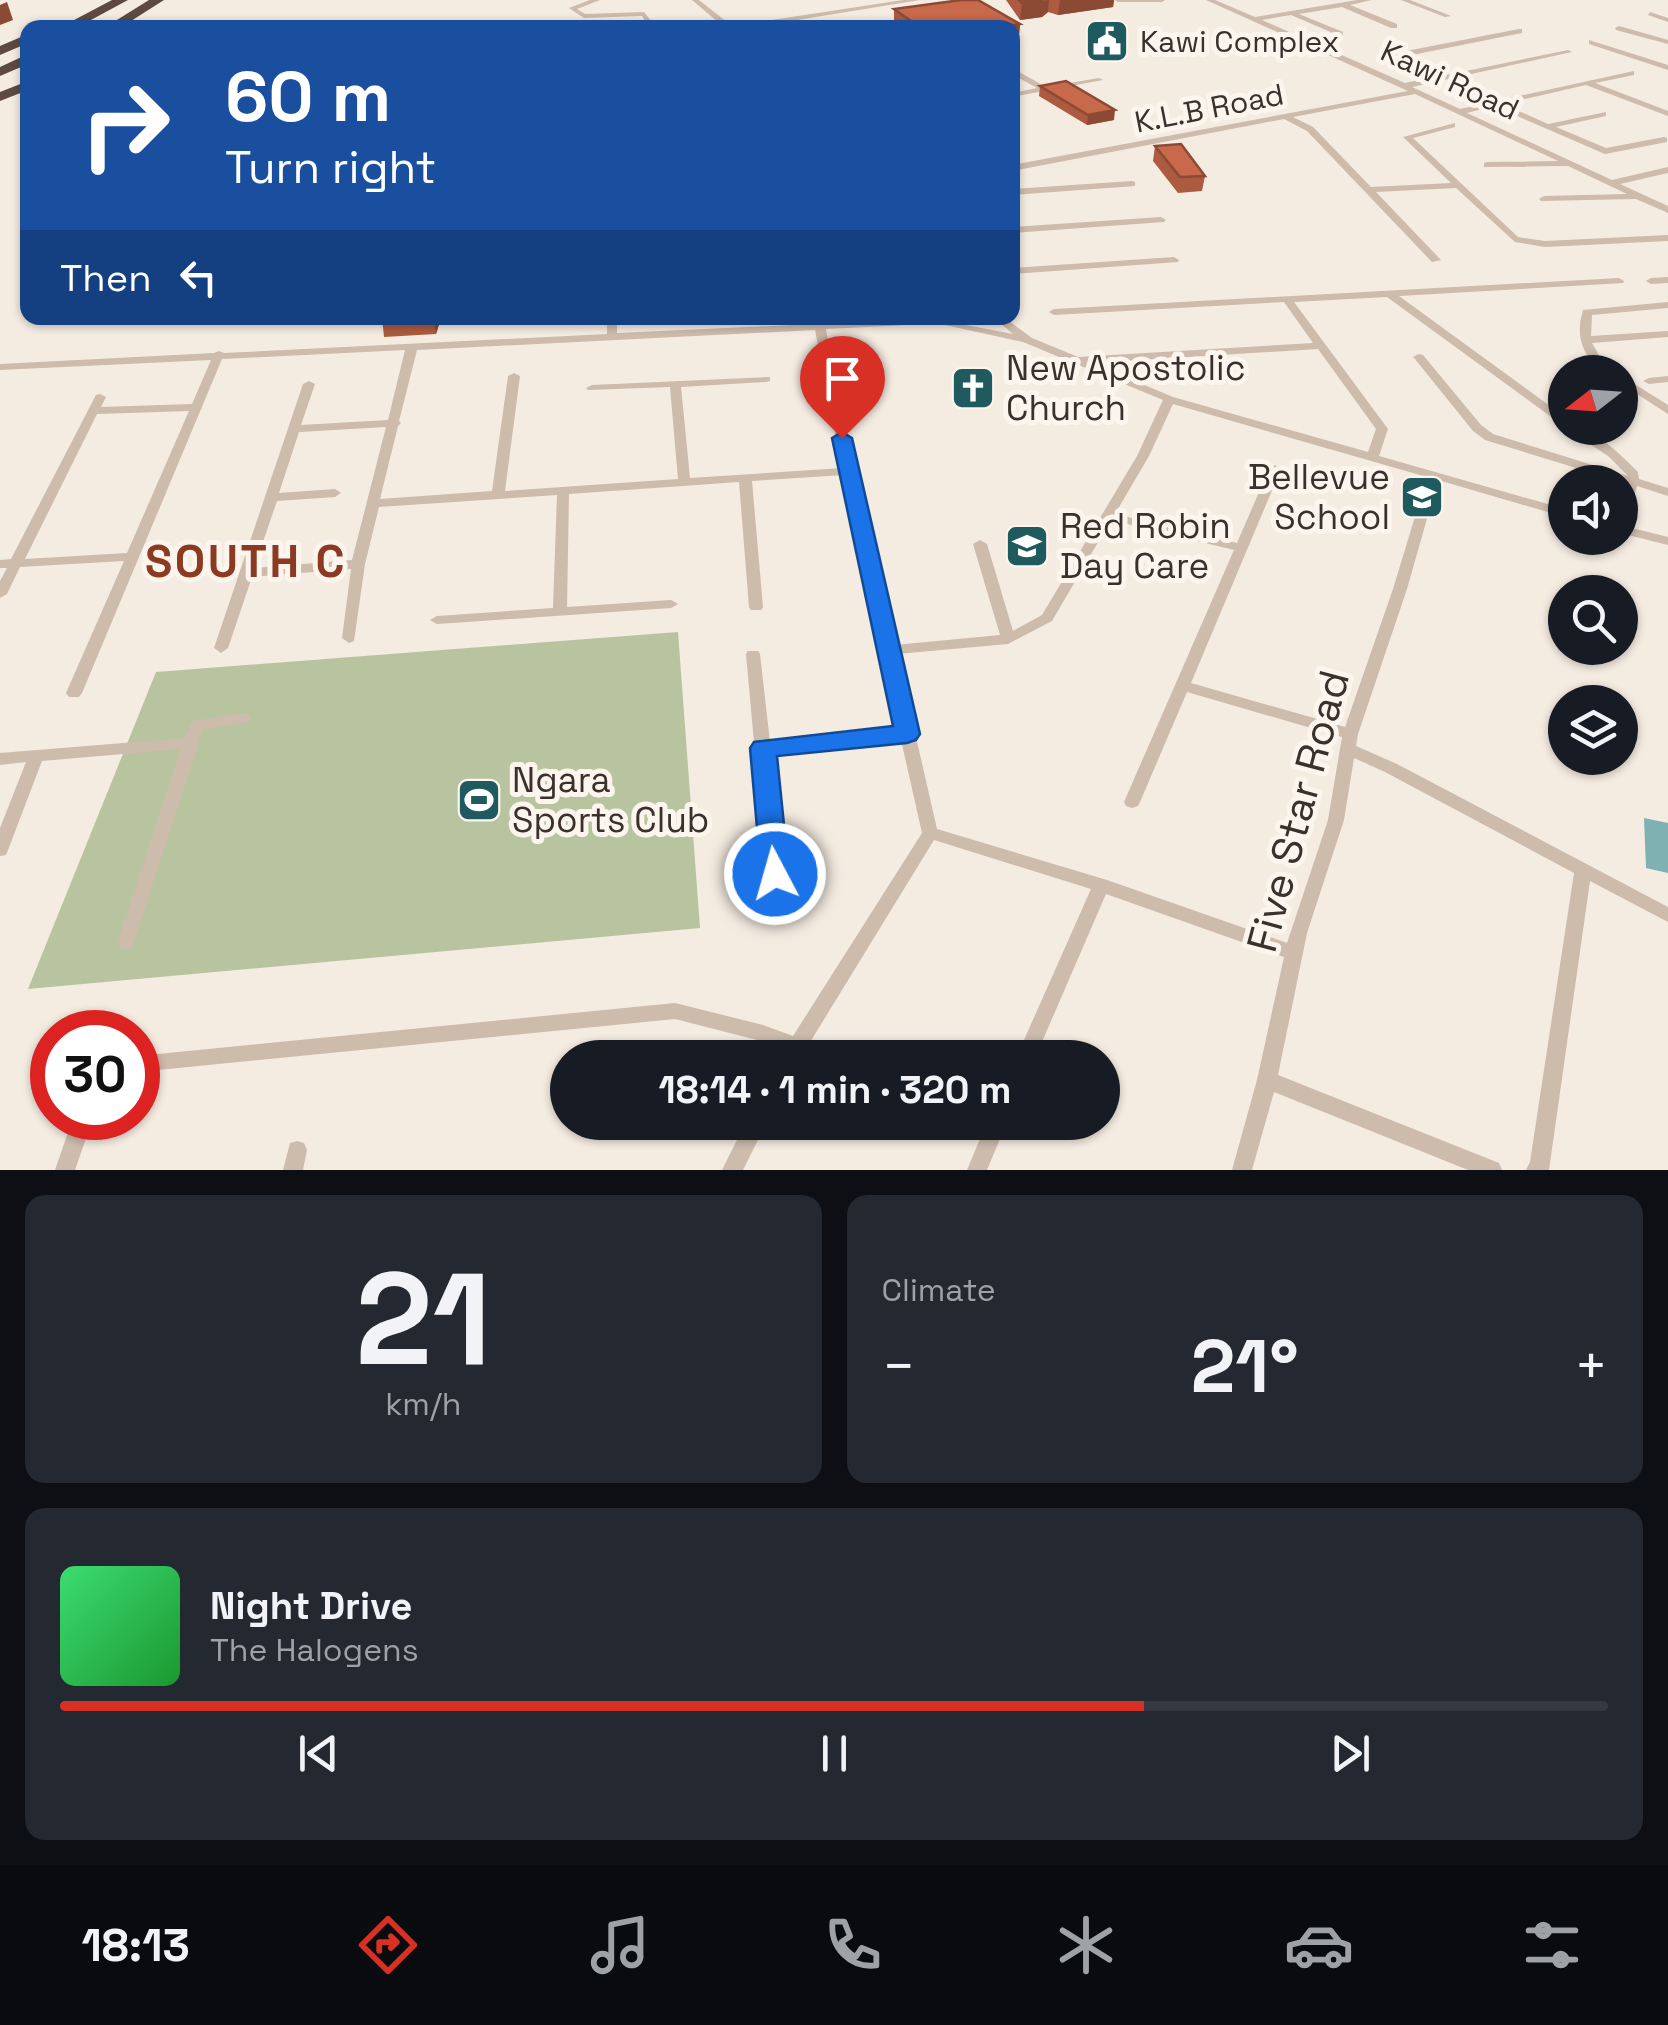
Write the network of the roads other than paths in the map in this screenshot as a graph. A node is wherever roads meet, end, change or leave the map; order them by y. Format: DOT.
graph roads {
  1 [pos="105,0"];
  2 [pos="122,0"];
  3 [pos="132,0"];
  4 [pos="142,0"];
  5 [pos="158,0"];
  6 [pos="597,0"];
  7 [pos="695,0"];
  8 [pos="916,0"];
  9 [pos="1118,0"];
  10 [pos="1162,0"];
  11 [pos="1210,0"];
  12 [pos="1369,0"];
  13 [pos="1404,0"];
  14 [pos="1343,4"];
  15 [pos="1292,12"];
  16 [pos="1650,14"];
  17 [pos="1447,16"];
  18 [pos="67,20"];
  19 [pos="72,20"];
  20 [pos="93,20"];
  21 [pos="103,20"];
  22 [pos="124,20"];
  23 [pos="134,20"];
  24 [pos="647,20"];
  25 [pos="721,20"];
  26 [pos="784,20"];
  27 [pos="1253,20"];
  28 [pos="1668,20"];
  29 [pos="1394,26"];
  30 [pos="1619,28"];
  31 [pos="1519,31"];
  32 [pos="1340,34"];
  33 [pos="1592,42"];
  34 [pos="1668,42"];
  35 [pos="1568,52"];
  36 [pos="1668,68"];
  37 [pos="1631,73"];
  38 [pos="1020,75"];
  39 [pos="1441,78"];
  40 [pos="1099,80"];
  41 [pos="1586,83"];
  42 [pos="1404,86"];
  43 [pos="1044,90"];
  44 [pos="1414,92"];
  45 [pos="1020,94"];
  46 [pos="1668,100"];
  47 [pos="1495,104"];
  48 [pos="1648,106"];
  49 [pos="1459,112"];
  50 [pos="1603,114"];
  51 [pos="1668,114"];
  52 [pos="1285,116"];
  53 [pos="1452,125"];
  54 [pos="1547,126"];
  55 [pos="1664,140"];
  56 [pos="1571,164"];
  57 [pos="1487,165"];
  58 [pos="1020,166"];
  59 [pos="1668,170"];
  60 [pos="1132,184"];
  61 [pos="1612,184"];
  62 [pos="1455,186"];
  63 [pos="1371,190"];
  64 [pos="1020,191"];
  65 [pos="1640,197"];
  66 [pos="1544,198"];
  67 [pos="1668,210"];
  68 [pos="1161,220"];
  69 [pos="1020,229"];
  70 [pos="1668,238"];
  71 [pos="1174,260"];
  72 [pos="1436,260"];
  73 [pos="1020,270"];
  74 [pos="1668,280"];
  75 [pos="1619,281"];
  76 [pos="1650,281"];
  77 [pos="1556,284"];
  78 [pos="1388,293"];
  79 [pos="1572,296"];
  80 [pos="1288,300"];
  81 [pos="1668,305"];
  82 [pos="1054,312"];
  83 [pos="612,325"];
  84 [pos="717,325"];
  85 [pos="774,325"];
  86 [pos="844,325"];
  87 [pos="957,325"];
  88 [pos="1008,325"];
  89 [pos="820,326"];
  90 [pos="1668,334"];
  91 [pos="612,336"];
  92 [pos="1584,340"];
  93 [pos="1032,342"];
  94 [pos="412,346"];
  95 [pos="1319,346"];
  96 [pos="219,354"];
  97 [pos="1592,355"];
  98 [pos="1418,357"];
  99 [pos="1076,360"];
  100 [pos="0,367"];
  101 [pos="514,376"];
  102 [pos="766,379"];
  103 [pos="1668,379"];
  104 [pos="1649,381"];
  105 [pos="308,384"];
  106 [pos="675,384"];
  107 [pos="592,388"];
  108 [pos="1638,390"];
  109 [pos="100,396"];
  110 [pos="1170,400"];
  111 [pos="197,407"];
  112 [pos="93,410"];
  113 [pos="1668,410"];
  114 [pos="1548,411"];
  115 [pos="395,424"];
  116 [pos="294,429"];
  117 [pos="1598,445"];
  118 [pos="1374,456"];
  119 [pos="1578,465"];
  120 [pos="1628,465"];
  121 [pos="1275,469"];
  122 [pos="850,471"];
  123 [pos="1434,474"];
  124 [pos="745,478"];
  125 [pos="684,480"];
  126 [pos="1638,484"];
  127 [pos="563,490"];
  128 [pos="1668,492"];
  129 [pos="335,493"];
  130 [pos="498,493"];
  131 [pos="272,497"];
  132 [pos="376,503"];
  133 [pos="1548,508"];
  134 [pos="1109,516"];
  135 [pos="1638,534"];
  136 [pos="1668,541"];
  137 [pos="980,544"];
  138 [pos="1242,548"];
  139 [pos="132,557"];
  140 [pos="16,563"];
  141 [pos="0,564"];
  142 [pos="358,564"];
  143 [pos="247,573"];
  144 [pos="0,594"];
  145 [pos="671,604"];
  146 [pos="756,607"];
  147 [pos="560,612"];
  148 [pos="437,620"];
  149 [pos="349,638"];
  150 [pos="1008,639"];
  151 [pos="220,648"];
  152 [pos="888,650"];
  153 [pos="753,654"];
  154 [pos="1185,686"];
  155 [pos="74,693"];
  156 [pos="243,718"];
  157 [pos="907,734"];
  158 [pos="1349,742"];
  159 [pos="191,743"];
  160 [pos="763,748"];
  161 [pos="36,756"];
  162 [pos="0,759"];
  163 [pos="1132,802"];
  164 [pos="930,833"];
  165 [pos="0,850"];
  166 [pos="1583,868"];
  167 [pos="775,874"];
  168 [pos="1101,885"];
  169 [pos="1668,915"];
  170 [pos="126,943"];
  171 [pos="1294,953"];
  172 [pos="774,1040"];
  173 [pos="801,1040"];
  174 [pos="1034,1040"];
  175 [pos="160,1062"];
  176 [pos="1267,1080"];
  177 [pos="76,1140"];
  178 [pos="748,1140"];
  179 [pos="990,1140"];
  180 [pos="65,1170"];
  181 [pos="732,1170"];
  182 [pos="977,1170"];
  183 [pos="1242,1170"];
  184 [pos="1492,1170"];
  185 [pos="1536,1170"];
  1 -- 18 [label="highway"];
  2 -- 19 [label="highway"];
  3 -- 20 [label="highway"];
  4 -- 21 [label="highway"];
  5 -- 22 [label="highway"];
  5 -- 23 [label="highway"];
  6 -- 24 [label="street"];
  7 -- 25 [label="street"];
  8 -- 26 [label="street"];
  9 -- 10 [label="street"];
  11 -- 27 [label="street, Kawi Road"];
  12 -- 14 [label="street"];
  13 -- 17 [label="street"];
  14 -- 15 [label="street"];
  14 -- 29 [label="street"];
  15 -- 27 [label="street"];
  15 -- 32 [label="street"];
  16 -- 28 [label="street"];
  27 -- 42 [label="street, Kawi Road"];
  30 -- 34 [label="street"];
  31 -- 39 [label="street"];
  33 -- 36 [label="street"];
  35 -- 39 [label="street"];
  37 -- 41 [label="street"];
  38 -- 43 [label="street"];
  39 -- 42 [label="street"];
  40 -- 43 [label="street"];
  41 -- 47 [label="street"];
  41 -- 48 [label="street"];
  42 -- 44 [label="street, Kawi Road"];
  43 -- 45 [label="street"];
  44 -- 49 [label="street, Kawi Road"];
  44 -- 52 [label="street, K.L.B Road"];
  46 -- 48 [label="street"];
  47 -- 49 [label="street"];
  47 -- 54 [label="street"];
  48 -- 51 [label="street"];
  49 -- 56 [label="street, Kawi Road"];
  50 -- 54 [label="street"];
  52 -- 58 [label="street, K.L.B Road"];
  52 -- 63 [label="street"];
  53 -- 62 [label="street"];
  54 -- 55 [label="street"];
  56 -- 57 [label="street"];
  56 -- 61 [label="street, Kawi Road"];
  59 -- 61 [label="street"];
  60 -- 64 [label="street"];
  61 -- 65 [label="street, Kawi Road"];
  62 -- 63 [label="street"];
  62 -- 70 [label="street"];
  63 -- 72 [label="street"];
  65 -- 66 [label="street"];
  65 -- 67 [label="street, Kawi Road"];
  68 -- 69 [label="street"];
  71 -- 73 [label="street"];
  74 -- 76 [label="street"];
  75 -- 77 [label="street"];
  77 -- 78 [label="street"];
  77 -- 79 [label="street"];
  78 -- 80 [label="street"];
  78 -- 114 [label="street"];
  80 -- 82 [label="street"];
  80 -- 95 [label="street"];
  81 -- 92 [label="street"];
  83 -- 91 [label="street"];
  84 -- 91 [label="street"];
  85 -- 89 [label="street"];
  86 -- 89 [label="street"];
  87 -- 93 [label="street"];
  88 -- 93 [label="street"];
  89 -- 122 [label="street"];
  90 -- 92 [label="street"];
  91 -- 94 [label="street"];
  92 -- 97 [label="street"];
  93 -- 99 [label="street"];
  94 -- 96 [label="street"];
  94 -- 115 [label="street"];
  95 -- 99 [label="street"];
  95 -- 118 [label="street"];
  96 -- 100 [label="street"];
  96 -- 111 [label="street"];
  98 -- 119 [label="street"];
  99 -- 110 [label="street"];
  101 -- 130 [label="street"];
  102 -- 106 [label="street"];
  103 -- 104 [label="street"];
  105 -- 116 [label="street"];
  106 -- 107 [label="street"];
  106 -- 125 [label="street"];
  108 -- 113 [label="street"];
  109 -- 112 [label="street"];
  110 -- 118 [label="street"];
  110 -- 134 [label="street"];
  111 -- 112 [label="street"];
  111 -- 139 [label="street"];
  112 -- 140 [label="street"];
  115 -- 116 [label="street"];
  115 -- 132 [label="street"];
  116 -- 131 [label="street"];
  117 -- 120 [label="street"];
  118 -- 123 [label="street"];
  121 -- 138 [label="street"];
  122 -- 124 [label="street"];
  122 -- 152 [label="street"];
  123 -- 133 [label="street"];
  123 -- 158 [label="street, Five Star Road"];
  124 -- 125 [label="street"];
  124 -- 146 [label="street"];
  125 -- 127 [label="street"];
  126 -- 128 [label="street"];
  127 -- 130 [label="street"];
  127 -- 147 [label="street"];
  129 -- 131 [label="street"];
  130 -- 132 [label="street"];
  131 -- 143 [label="street"];
  132 -- 142 [label="street"];
  134 -- 138 [label="street"];
  134 -- 150 [label="street"];
  135 -- 136 [label="street"];
  137 -- 150 [label="street"];
  138 -- 154 [label="street"];
  139 -- 140 [label="street"];
  139 -- 155 [label="street"];
  140 -- 141 [label="street"];
  140 -- 144 [label="street"];
  142 -- 143 [label="street"];
  142 -- 149 [label="street"];
  143 -- 151 [label="street"];
  145 -- 147 [label="street"];
  147 -- 148 [label="street"];
  150 -- 152 [label="street"];
  152 -- 157 [label="street"];
  153 -- 160 [label="street"];
  154 -- 158 [label="street"];
  154 -- 163 [label="street"];
  156 -- 159 [label="street"];
  157 -- 160 [label="street"];
  157 -- 164 [label="street"];
  158 -- 166 [label="street"];
  158 -- 171 [label="street, Five Star Road"];
  159 -- 161 [label="street"];
  159 -- 170 [label="street"];
  160 -- 167 [label="street"];
  161 -- 162 [label="street"];
  161 -- 165 [label="street"];
  164 -- 168 [label="street"];
  164 -- 173 [label="street"];
  166 -- 169 [label="street"];
  166 -- 185 [label="street"];
  168 -- 171 [label="street"];
  168 -- 174 [label="street"];
  171 -- 176 [label="street, Five Star Road"];
  172 -- 175 [label="street"];
  176 -- 183 [label="street, Five Star Road"];
  176 -- 184 [label="street"];
  177 -- 180 [label="street"];
  178 -- 181 [label="street"];
  179 -- 182 [label="street"];
}
